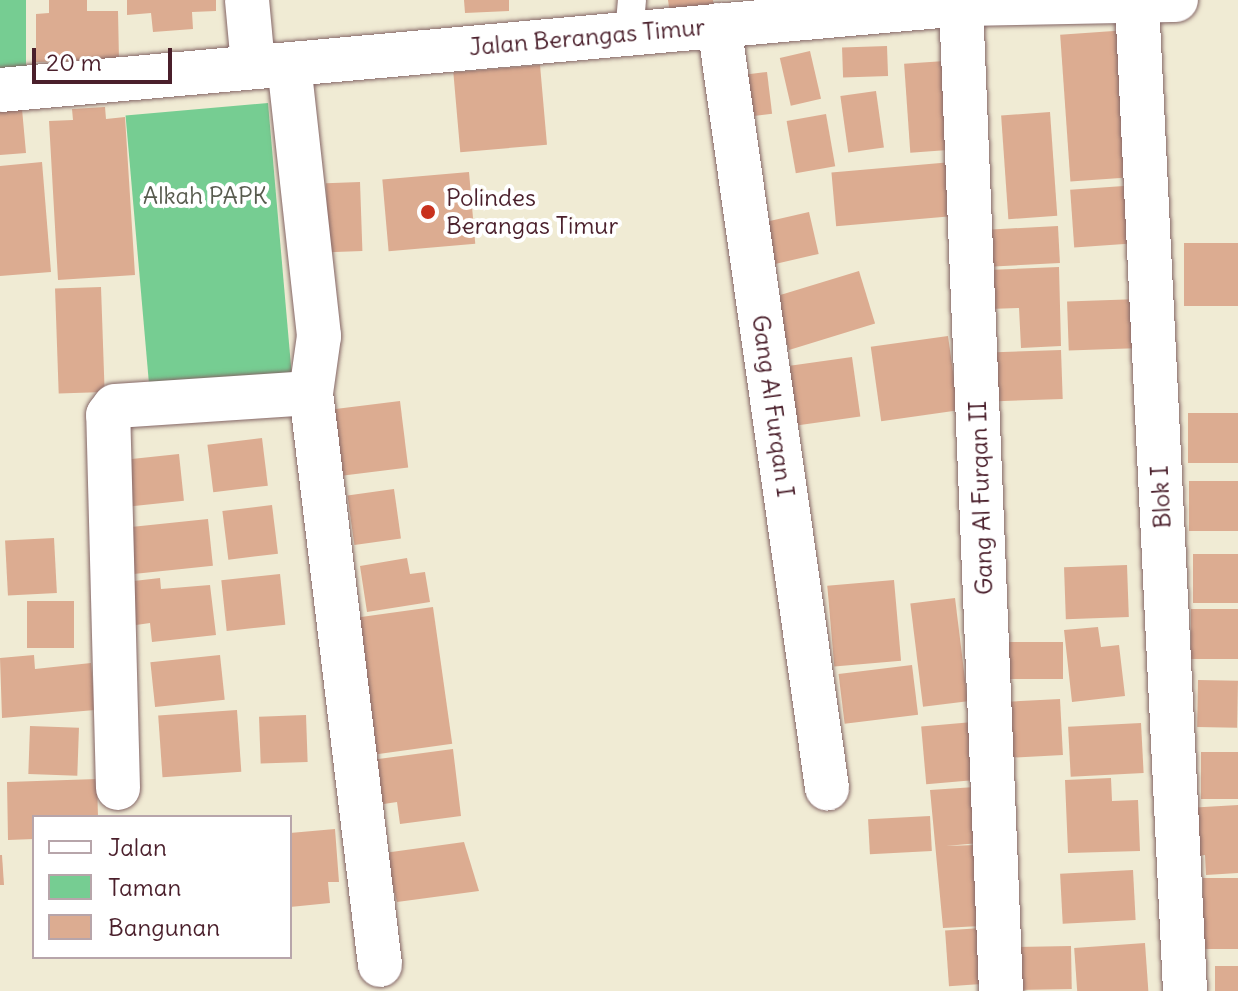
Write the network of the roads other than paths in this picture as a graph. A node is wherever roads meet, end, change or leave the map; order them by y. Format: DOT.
graph roads {
  1 [pos="247,0"];
  2 [pos="1156,1"];
  3 [pos="961,4"];
  4 [pos="630,17"];
  5 [pos="719,25"];
  6 [pos="271,65"];
  7 [pos="0,90"];
  8 [pos="311,393"];
  9 [pos="118,788"];
  10 [pos="827,788"];
  11 [pos="380,965"];
  12 [pos="1001,991"];
  13 [pos="1185,991"];
  1 -- 6 [label="street"];
  2 -- 3 [label="street, Jalan Berangas Timur"];
  2 -- 13 [label="street, Blok I"];
  3 -- 5 [label="street, Jalan Berangas Timur"];
  3 -- 12 [label="street, Gang Al Furqan II"];
  4 -- 5 [label="street, Jalan Berangas Timur"];
  4 -- 6 [label="street, Jalan Berangas Timur"];
  5 -- 10 [label="street, Gang Al Furqan I"];
  6 -- 7 [label="street, Jalan Berangas Timur"];
  6 -- 8 [label="street"];
  8 -- 9 [label="street"];
  8 -- 11 [label="street"];
}
